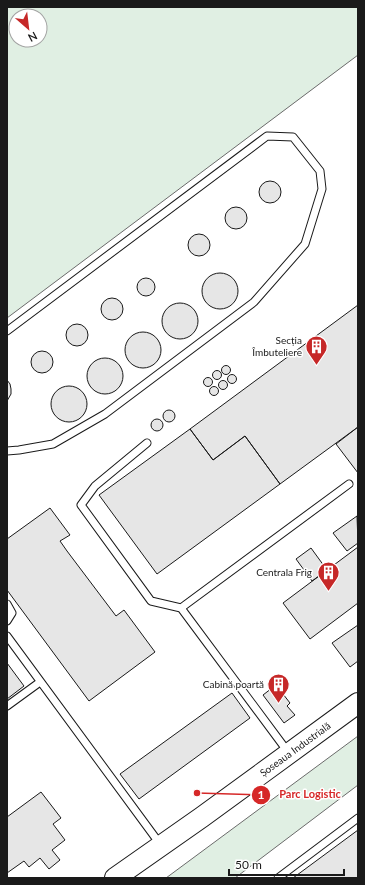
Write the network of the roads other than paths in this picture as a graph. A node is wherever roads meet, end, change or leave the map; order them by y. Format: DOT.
graph roads {
  1 [pos="7,331"];
  2 [pos="148,443"];
  3 [pos="7,451"];
  4 [pos="348,484"];
  5 [pos="7,604"];
  6 [pos="181,608"];
  7 [pos="7,621"];
  8 [pos="7,636"];
  9 [pos="40,682"];
  10 [pos="358,703"];
  11 [pos="7,706"];
  12 [pos="290,754"];
  13 [pos="358,818"];
  14 [pos="161,846"];
  15 [pos="115,878"];
  16 [pos="278,878"];
  1 -- 3 [label="lane"];
  2 -- 6 [label="lane"];
  4 -- 6 [label="lane"];
  5 -- 7 [label="lane"];
  6 -- 12 [label="lane"];
  8 -- 9 [label="lane"];
  9 -- 11 [label="lane"];
  9 -- 14 [label="lane"];
  10 -- 12 [label="street, Șoseaua Industrială"];
  12 -- 14 [label="street, Șoseaua Industrială"];
  13 -- 16 [label="lane"];
  14 -- 15 [label="street, Șoseaua Industrială"];
}
